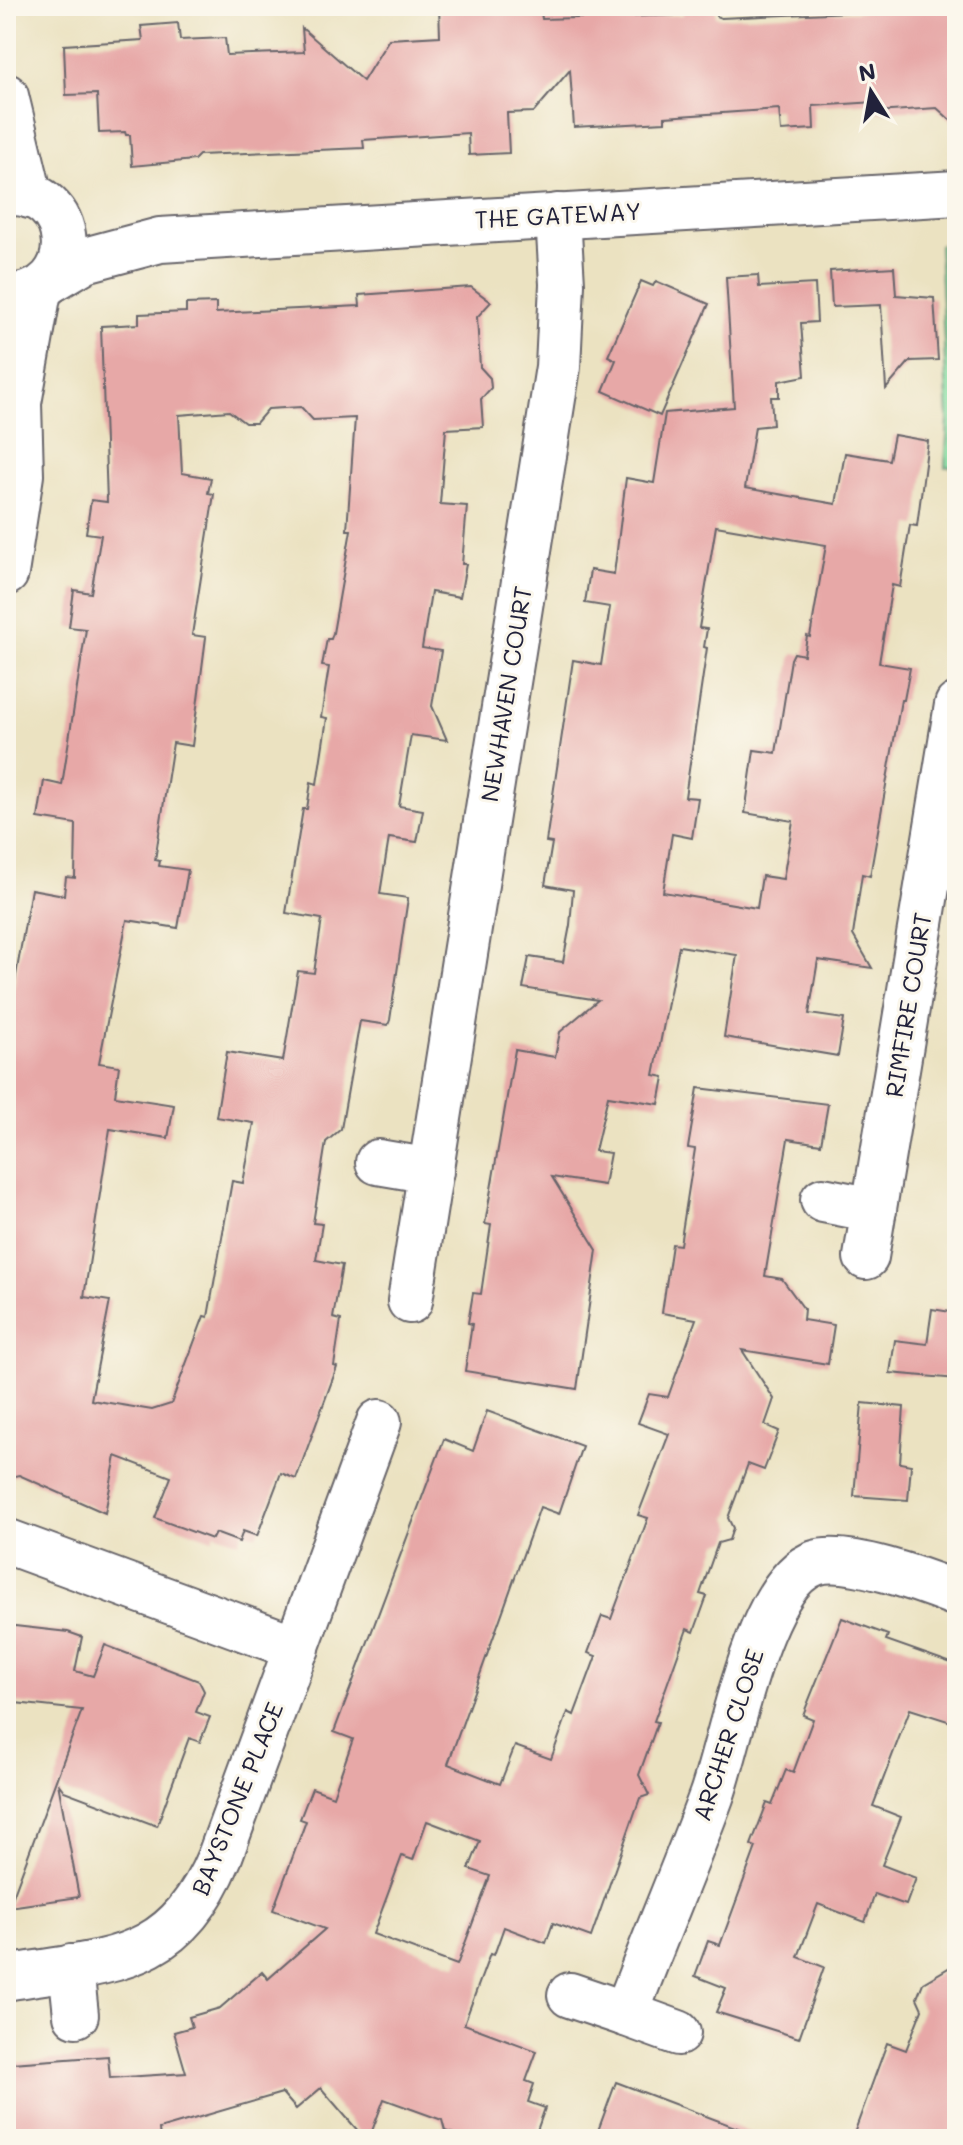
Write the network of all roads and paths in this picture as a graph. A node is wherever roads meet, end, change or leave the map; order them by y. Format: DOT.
graph roads {
  1 [pos="6,96"];
  2 [pos="957,193"];
  3 [pos="28,199"];
  4 [pos="558,216"];
  5 [pos="160,240"];
  6 [pos="32,289"];
  7 [pos="6,355"];
  8 [pos="19,403"];
  9 [pos="6,573"];
  10 [pos="957,705"];
  11 [pos="378,1162"];
  12 [pos="431,1171"];
  13 [pos="823,1200"];
  14 [pos="874,1210"];
  15 [pos="866,1257"];
  16 [pos="410,1301"];
  17 [pos="379,1422"];
  18 [pos="6,1541"];
  19 [pos="957,1594"];
  20 [pos="297,1648"];
  21 [pos="71,1967"];
  22 [pos="6,1978"];
  23 [pos="570,1995"];
  24 [pos="626,2014"];
  25 [pos="76,2015"];
  26 [pos="678,2033"];
  1 -- 3 [label="street"];
  2 -- 4 [label="street, THE GATEWAY"];
  3 -- 5 [label="street, THE GATEWAY"];
  3 -- 6 [label="street"];
  4 -- 5 [label="street, THE GATEWAY"];
  4 -- 12 [label="street, NEWHAVEN COURT"];
  5 -- 6 [label="street, THE GATEWAY"];
  6 -- 8 [label="street"];
  7 -- 8 [label="street"];
  8 -- 9 [label="street"];
  10 -- 14 [label="street, RIMFIRE COURT"];
  11 -- 12 [label="street"];
  12 -- 16 [label="street, NEWHAVEN COURT"];
  13 -- 14 [label="street"];
  14 -- 15 [label="street, RIMFIRE COURT"];
  17 -- 20 [label="street, BAYSTONE PLACE"];
  18 -- 20 [label="street"];
  19 -- 24 [label="street, ARCHER CLOSE"];
  20 -- 21 [label="street, BAYSTONE PLACE"];
  21 -- 22 [label="street, BAYSTONE PLACE"];
  21 -- 25 [label="street"];
  23 -- 24 [label="street"];
  24 -- 26 [label="street"];
}
